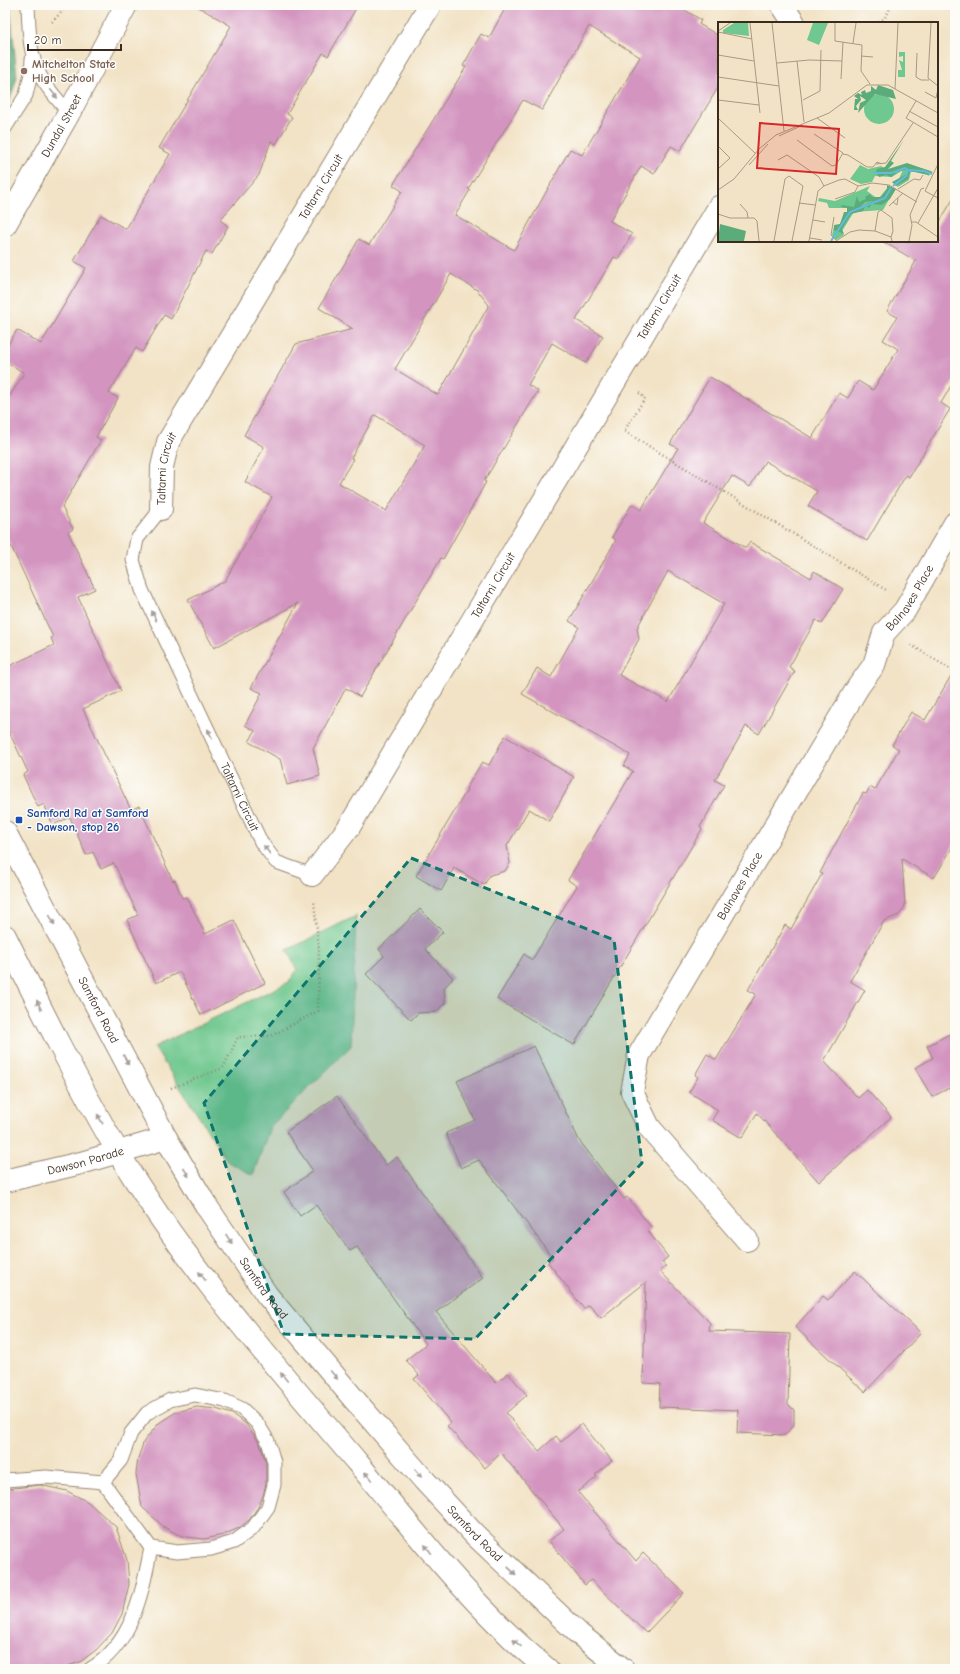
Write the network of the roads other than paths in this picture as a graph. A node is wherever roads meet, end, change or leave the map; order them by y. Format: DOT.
graph roads {
  1 [pos="28,5"];
  2 [pos="126,5"];
  3 [pos="430,5"];
  4 [pos="782,5"];
  5 [pos="793,22"];
  6 [pos="32,55"];
  7 [pos="70,114"];
  8 [pos="5,128"];
  9 [pos="718,209"];
  10 [pos="5,225"];
  11 [pos="160,509"];
  12 [pos="955,523"];
  13 [pos="5,832"];
  14 [pos="312,875"];
  15 [pos="5,936"];
  16 [pos="166,1138"];
  17 [pos="119,1153"];
  18 [pos="5,1181"];
  19 [pos="747,1240"];
  20 [pos="5,1480"];
  21 [pos="103,1482"];
  22 [pos="151,1548"];
  23 [pos="90,1669"];
  24 [pos="547,1669"];
  25 [pos="623,1669"];
  1 -- 6 [label="lane"];
  2 -- 7 [label="street, Dundal Street"];
  3 -- 11 [label="street, Taltarni Circuit"];
  4 -- 5 [label="street"];
  6 -- 7 [label="lane, one-way"];
  6 -- 8 [label="lane"];
  7 -- 10 [label="street, Dundal Street"];
  9 -- 14 [label="street, Taltarni Circuit"];
  14 -- 11 [label="lane, Taltarni Circuit, one-way"];
  12 -- 19 [label="street, Balnaves Place"];
  13 -- 16 [label="street, Samford Road, one-way"];
  17 -- 15 [label="street, one-way"];
  16 -- 17 [label="street, Dawson Parade"];
  16 -- 25 [label="street, Samford Road, one-way"];
  17 -- 18 [label="street, Dawson Parade"];
  24 -- 17 [label="street, one-way"];
  20 -- 21 [label="lane"];
  21 -- 22 [label="lane"];
  21 -- 22 [label="lane"];
  22 -- 23 [label="lane"];
}
